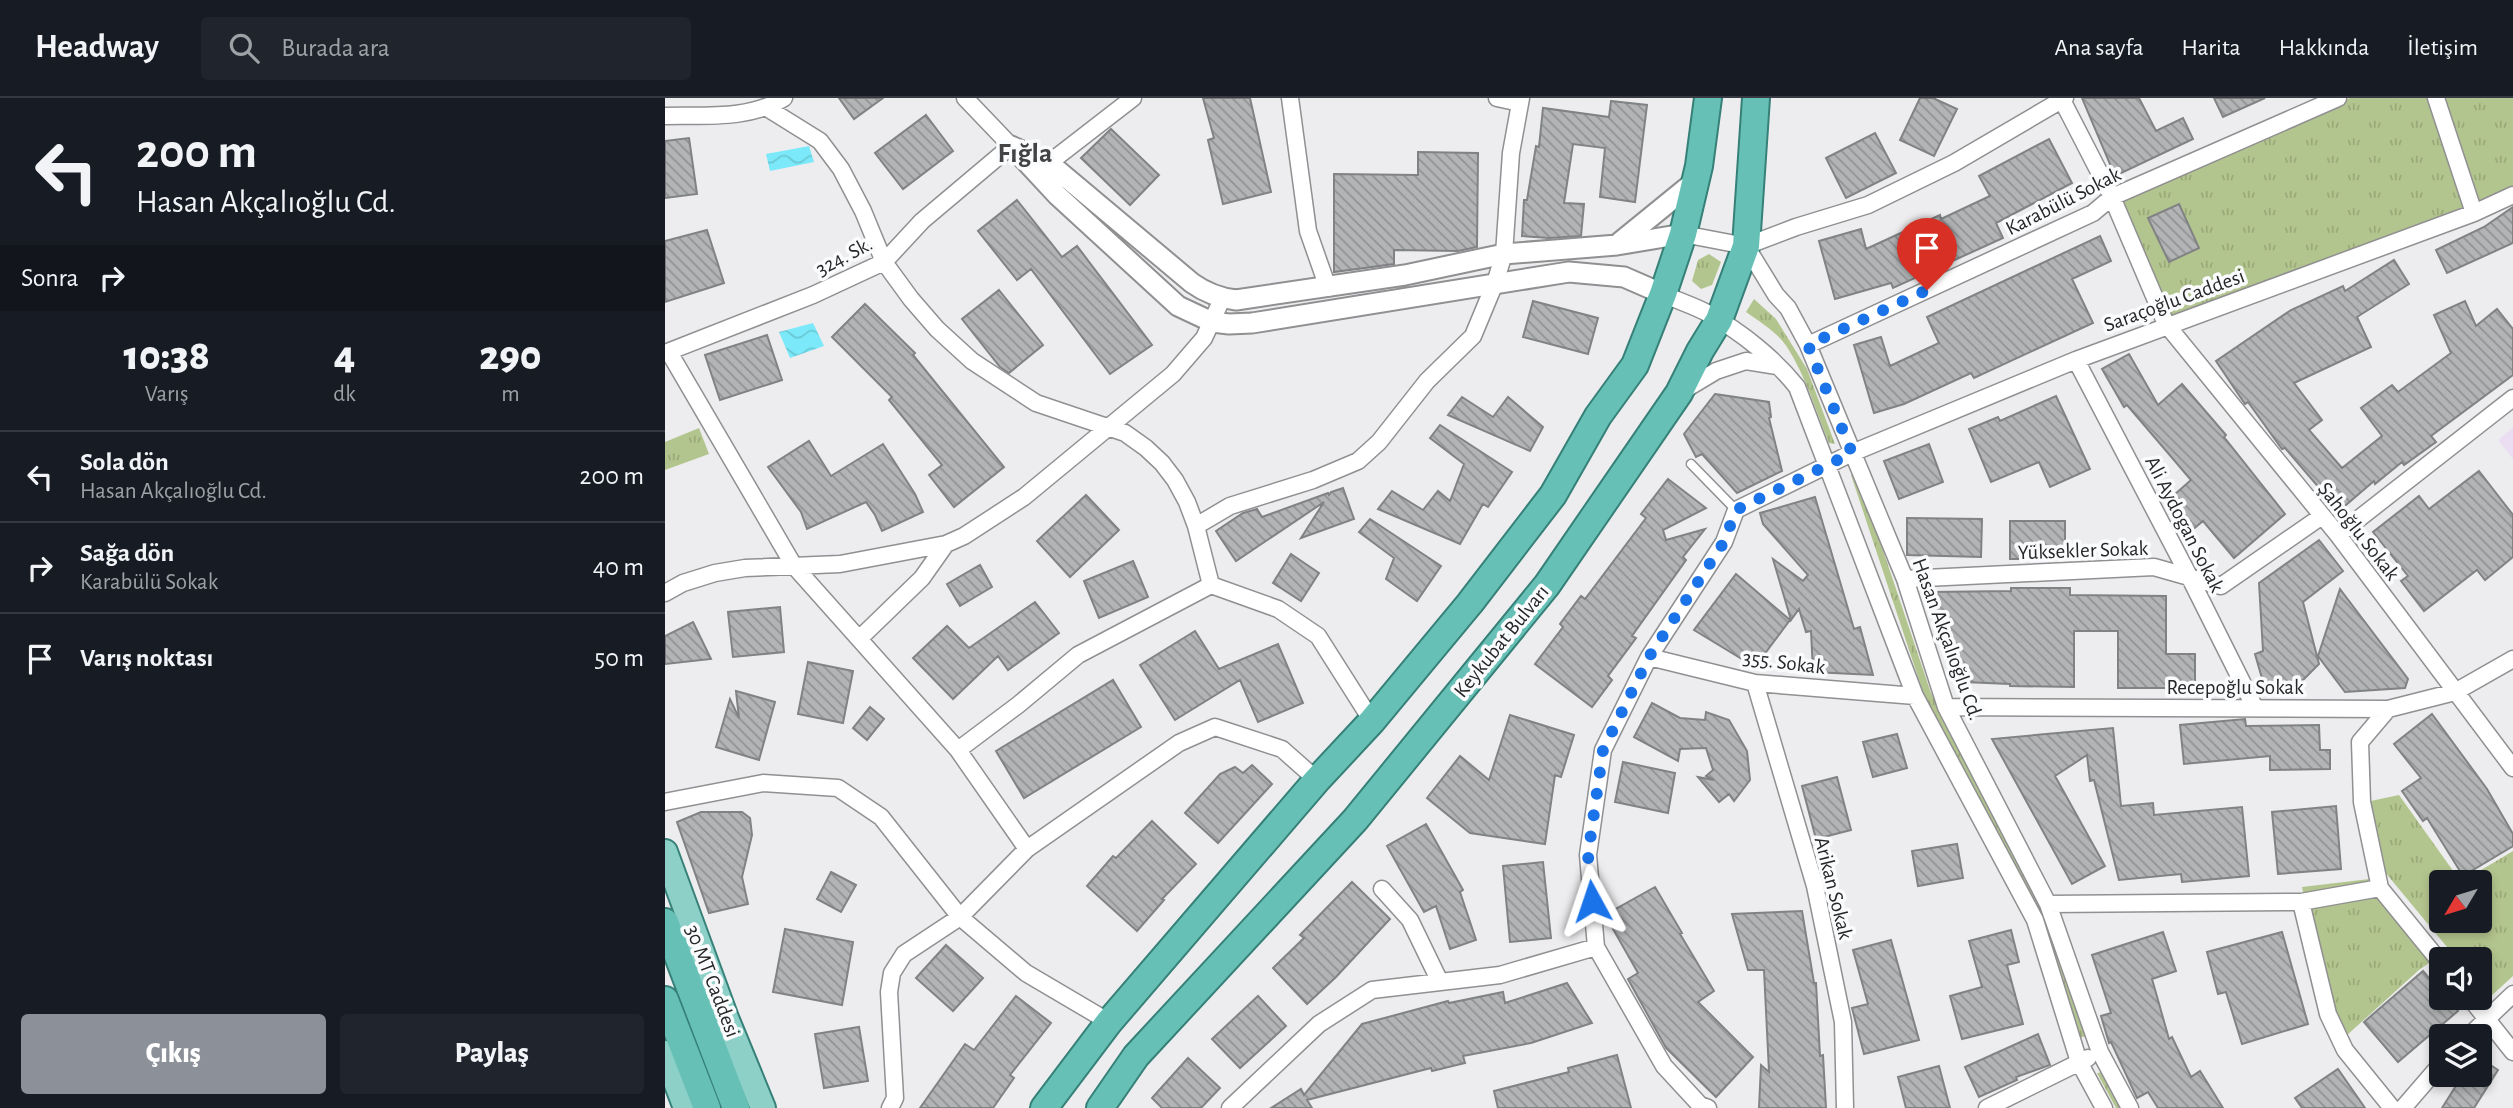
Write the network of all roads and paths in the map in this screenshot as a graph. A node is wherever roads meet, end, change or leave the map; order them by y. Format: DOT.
graph roads {
  1 [pos="784,98"];
  2 [pos="965,98"];
  3 [pos="1133,98"];
  4 [pos="1291,98"];
  5 [pos="1496,98"];
  6 [pos="1708,98"];
  7 [pos="1756,98"];
  8 [pos="2338,98"];
  9 [pos="2436,98"];
  10 [pos="2062,99"];
  11 [pos="1521,101"];
  12 [pos="767,108"];
  13 [pos="665,116"];
  14 [pos="1011,146"];
  15 [pos="1049,163"];
  16 [pos="1695,181"];
  17 [pos="2513,195"];
  18 [pos="2112,197"];
  19 [pos="2474,213"];
  20 [pos="1683,234"];
  21 [pos="1617,245"];
  22 [pos="1746,246"];
  23 [pos="1504,254"];
  24 [pos="884,262"];
  25 [pos="1495,283"];
  26 [pos="1328,288"];
  27 [pos="1663,294"];
  28 [pos="1222,299"];
  29 [pos="1719,320"];
  30 [pos="1212,321"];
  31 [pos="2166,324"];
  32 [pos="1808,345"];
  33 [pos="667,353"];
  34 [pos="2076,360"];
  35 [pos="1781,367"];
  36 [pos="1679,393"];
  37 [pos="2513,398"];
  38 [pos="1108,426"];
  39 [pos="1852,453"];
  40 [pos="1691,464"];
  41 [pos="1826,467"];
  42 [pos="1736,510"];
  43 [pos="2322,516"];
  44 [pos="1196,526"];
  45 [pos="2338,535"];
  46 [pos="946,544"];
  47 [pos="795,566"];
  48 [pos="2189,576"];
  49 [pos="1905,579"];
  50 [pos="1211,585"];
  51 [pos="665,593"];
  52 [pos="860,638"];
  53 [pos="1649,657"];
  54 [pos="2513,659"];
  55 [pos="1755,683"];
  56 [pos="2455,692"];
  57 [pos="1915,696"];
  58 [pos="1945,707"];
  59 [pos="2255,709"];
  60 [pos="2388,709"];
  61 [pos="1372,721"];
  62 [pos="958,750"];
  63 [pos="2513,768"];
  64 [pos="1317,780"];
  65 [pos="665,802"];
  66 [pos="1027,849"];
  67 [pos="665,852"];
  68 [pos="2380,888"];
  69 [pos="1383,889"];
  70 [pos="2301,902"];
  71 [pos="2047,904"];
  72 [pos="960,917"];
  73 [pos="665,922"];
  74 [pos="1596,947"];
  75 [pos="2429,947"];
  76 [pos="1440,982"];
  77 [pos="2513,994"];
  78 [pos="665,1000"];
  79 [pos="2480,1010"];
  80 [pos="2487,1018"];
  81 [pos="1109,1022"];
  82 [pos="2481,1024"];
  83 [pos="2100,1052"];
  84 [pos="2513,1052"];
  85 [pos="665,1054"];
  86 [pos="2079,1062"];
  87 [pos="2429,1079"];
  88 [pos="1699,1107"];
  89 [pos="686,1108"];
  90 [pos="707,1108"];
  91 [pos="736,1108"];
  92 [pos="762,1108"];
  93 [pos="890,1108"];
  94 [pos="1044,1108"];
  95 [pos="1100,1108"];
  96 [pos="1230,1108"];
  97 [pos="1845,1108"];
  98 [pos="1987,1108"];
  99 [pos="2104,1108"];
  100 [pos="2130,1108"];
  101 [pos="2392,1108"];
  102 [pos="2403,1108"];
  1 -- 12 [label="street"];
  2 -- 14 [label="street"];
  3 -- 15 [label="street"];
  4 -- 26 [label="street"];
  5 -- 11 [label="street"];
  6 -- 16 [label="highway"];
  7 -- 22 [label="highway, Keykubat Bulvarı"];
  8 -- 18 [label="street, Karabülü Sokak"];
  9 -- 19 [label="street"];
  10 -- 18 [label="street, Şahoğlu Sokak"];
  10 -- 22 [label="street"];
  11 -- 23 [label="street"];
  12 -- 13 [label="street"];
  12 -- 24 [label="street"];
  14 -- 15 [label="street"];
  14 -- 24 [label="street, 324. Sk."];
  14 -- 30 [label="street"];
  15 -- 28 [label="street"];
  16 -- 20 [label="highway"];
  16 -- 21 [label="street"];
  17 -- 19 [label="street, Saraçoğlu Caddesi"];
  18 -- 31 [label="street, Şahoğlu Sokak"];
  18 -- 32 [label="street, Karabülü Sokak"];
  19 -- 31 [label="street, Saraçoğlu Caddesi"];
  20 -- 21 [label="street"];
  20 -- 22 [label="street"];
  20 -- 27 [label="highway"];
  21 -- 23 [label="street"];
  22 -- 29 [label="highway, Keykubat Bulvarı"];
  22 -- 32 [label="street, Hasan Akçalıoğlu Cd."];
  23 -- 25 [label="street"];
  23 -- 26 [label="street"];
  24 -- 33 [label="street, 324. Sk."];
  24 -- 38 [label="street"];
  25 -- 27 [label="street"];
  25 -- 30 [label="street"];
  25 -- 44 [label="street"];
  26 -- 28 [label="street"];
  27 -- 29 [label="street, Hasan Akçalıoğlu Cd."];
  27 -- 61 [label="highway"];
  28 -- 30 [label="street"];
  29 -- 35 [label="street, Hasan Akçalıoğlu Cd."];
  29 -- 36 [label="highway, Keykubat Bulvarı"];
  30 -- 38 [label="street"];
  31 -- 34 [label="street, Saraçoğlu Caddesi"];
  31 -- 43 [label="street, Şahoğlu Sokak"];
  32 -- 39 [label="street, Hasan Akçalıoğlu Cd."];
  33 -- 47 [label="street"];
  34 -- 39 [label="street, Saraçoğlu Caddesi"];
  34 -- 48 [label="street, Ali Aydogan Sokak"];
  35 -- 36 [label="street"];
  35 -- 41 [label="street, Hasan Akçalıoğlu Cd."];
  36 -- 95 [label="highway, Keykubat Bulvarı"];
  37 -- 45 [label="street"];
  38 -- 44 [label="street"];
  38 -- 46 [label="street"];
  39 -- 41 [label="street, Saraçoğlu Caddesi"];
  39 -- 49 [label="street, Hasan Akçalıoğlu Cd."];
  40 -- 42 [label="lane"];
  41 -- 42 [label="street, Saraçoğlu Caddesi"];
  41 -- 57 [label="street, Hasan Akçalıoğlu Cd."];
  42 -- 53 [label="street"];
  43 -- 45 [label="street, Şahoğlu Sokak"];
  43 -- 48 [label="street, Yüksekler Sokak"];
  44 -- 50 [label="street"];
  45 -- 56 [label="street, Şahoğlu Sokak"];
  46 -- 47 [label="street"];
  46 -- 52 [label="street"];
  47 -- 51 [label="street"];
  47 -- 52 [label="street"];
  48 -- 49 [label="street, Yüksekler Sokak"];
  48 -- 59 [label="street, Ali Aydogan Sokak"];
  49 -- 58 [label="street, Hasan Akçalıoğlu Cd."];
  50 -- 61 [label="street"];
  50 -- 62 [label="street"];
  52 -- 62 [label="street"];
  53 -- 55 [label="street, 355. Sokak"];
  53 -- 74 [label="street"];
  54 -- 56 [label="street, Recepoğlu Sokak"];
  55 -- 57 [label="street, 355. Sokak"];
  55 -- 97 [label="street, Arikan Sokak"];
  56 -- 60 [label="street, Recepoğlu Sokak"];
  56 -- 63 [label="street, Şahoğlu Sokak"];
  57 -- 86 [label="street, Hasan Akçalıoğlu Cd."];
  58 -- 59 [label="street, Recepoğlu Sokak"];
  58 -- 71 [label="street, Hasan Akçalıoğlu Cd."];
  59 -- 60 [label="street, Recepoğlu Sokak"];
  60 -- 68 [label="street"];
  61 -- 64 [label="highway"];
  62 -- 66 [label="street"];
  64 -- 66 [label="street"];
  64 -- 81 [label="highway"];
  65 -- 72 [label="street"];
  66 -- 72 [label="street"];
  67 -- 92 [label="main road, 30 MT Caddesi"];
  68 -- 70 [label="street"];
  68 -- 75 [label="street"];
  69 -- 76 [label="street"];
  70 -- 71 [label="street"];
  70 -- 101 [label="street"];
  71 -- 83 [label="street, Hasan Akçalıoğlu Cd."];
  72 -- 81 [label="street"];
  72 -- 93 [label="street"];
  73 -- 91 [label="highway"];
  74 -- 76 [label="street"];
  74 -- 88 [label="street"];
  76 -- 96 [label="street"];
  77 -- 80 [label="street"];
  78 -- 90 [label="highway"];
  79 -- 80 [label="street"];
  80 -- 82 [label="street"];
  80 -- 84 [label="street"];
  81 -- 94 [label="highway"];
  83 -- 86 [label="street"];
  83 -- 100 [label="street, Hasan Akçalıoğlu Cd."];
  85 -- 89 [label="main road"];
  86 -- 98 [label="street"];
  86 -- 99 [label="street, Hasan Akçalıoğlu Cd."];
  87 -- 102 [label="street"];
}
